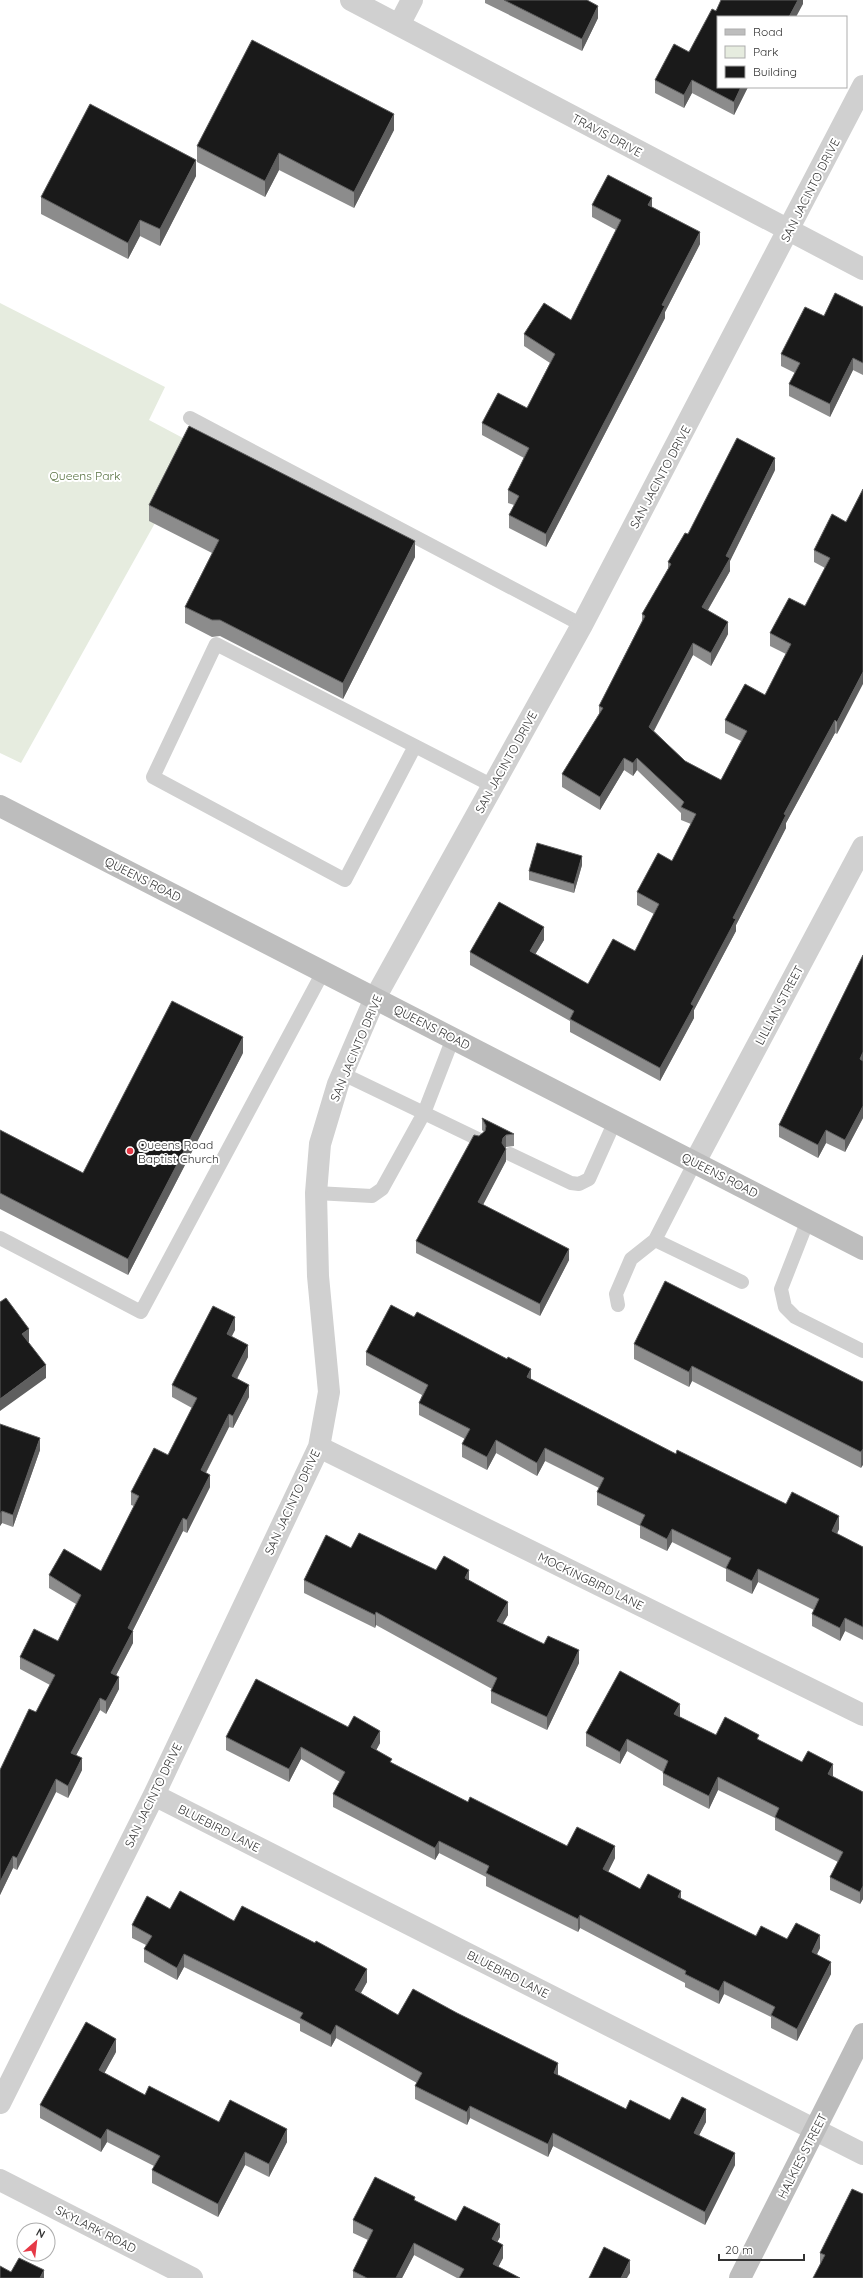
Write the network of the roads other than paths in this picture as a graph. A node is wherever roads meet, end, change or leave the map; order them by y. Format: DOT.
graph roads {
  1 [pos="351,0"];
  2 [pos="412,0"];
  3 [pos="399,25"];
  4 [pos="863,86"];
  5 [pos="789,230"];
  6 [pos="863,269"];
  7 [pos="190,418"];
  8 [pos="582,625"];
  9 [pos="415,746"];
  10 [pos="493,786"];
  11 [pos="0,806"];
  12 [pos="863,847"];
  13 [pos="323,972"];
  14 [pos="375,998"];
  15 [pos="453,1038"];
  16 [pos="343,1074"];
  17 [pos="424,1113"];
  18 [pos="615,1121"];
  19 [pos="478,1139"];
  20 [pos="510,1154"];
  21 [pos="695,1162"];
  22 [pos="316,1193"];
  23 [pos="808,1220"];
  24 [pos="0,1238"];
  25 [pos="655,1240"];
  26 [pos="863,1249"];
  27 [pos="742,1282"];
  28 [pos="618,1306"];
  29 [pos="863,1351"];
  30 [pos="318,1447"];
  31 [pos="863,1715"];
  32 [pos="154,1795"];
  33 [pos="863,2034"];
  34 [pos="0,2103"];
  35 [pos="815,2129"];
  36 [pos="863,2154"];
  37 [pos="0,2180"];
  38 [pos="192,2278"];
  39 [pos="740,2278"];
  1 -- 3 [label="street, TRAVIS DRIVE"];
  2 -- 3 [label="street"];
  3 -- 5 [label="street, TRAVIS DRIVE"];
  4 -- 5 [label="street, SAN JACINTO DRIVE"];
  5 -- 6 [label="street, TRAVIS DRIVE"];
  5 -- 8 [label="street, SAN JACINTO DRIVE"];
  7 -- 8 [label="lane"];
  8 -- 10 [label="street, SAN JACINTO DRIVE"];
  9 -- 9 [label="lane"];
  9 -- 10 [label="lane"];
  10 -- 14 [label="street, SAN JACINTO DRIVE"];
  11 -- 13 [label="street, QUEENS ROAD"];
  12 -- 21 [label="street, LILLIAN STREET"];
  13 -- 14 [label="street, QUEENS ROAD"];
  13 -- 24 [label="lane"];
  14 -- 15 [label="street, QUEENS ROAD"];
  14 -- 16 [label="street, SAN JACINTO DRIVE"];
  15 -- 17 [label="lane"];
  15 -- 18 [label="street, QUEENS ROAD"];
  16 -- 17 [label="lane"];
  16 -- 22 [label="street, SAN JACINTO DRIVE"];
  17 -- 19 [label="lane"];
  17 -- 22 [label="lane"];
  18 -- 20 [label="lane"];
  18 -- 21 [label="street, QUEENS ROAD"];
  21 -- 23 [label="street, QUEENS ROAD"];
  21 -- 25 [label="lane"];
  22 -- 30 [label="street, SAN JACINTO DRIVE"];
  23 -- 26 [label="street, QUEENS ROAD"];
  23 -- 29 [label="lane"];
  25 -- 27 [label="lane"];
  25 -- 28 [label="lane"];
  30 -- 31 [label="street, MOCKINGBIRD LANE"];
  30 -- 32 [label="street, SAN JACINTO DRIVE"];
  32 -- 34 [label="street, SAN JACINTO DRIVE"];
  32 -- 35 [label="street, BLUEBIRD LANE"];
  33 -- 35 [label="street, HALKIES STREET"];
  35 -- 36 [label="street, BLUEBIRD LANE"];
  35 -- 39 [label="street, HALKIES STREET"];
  37 -- 38 [label="street, SKYLARK ROAD"];
}
